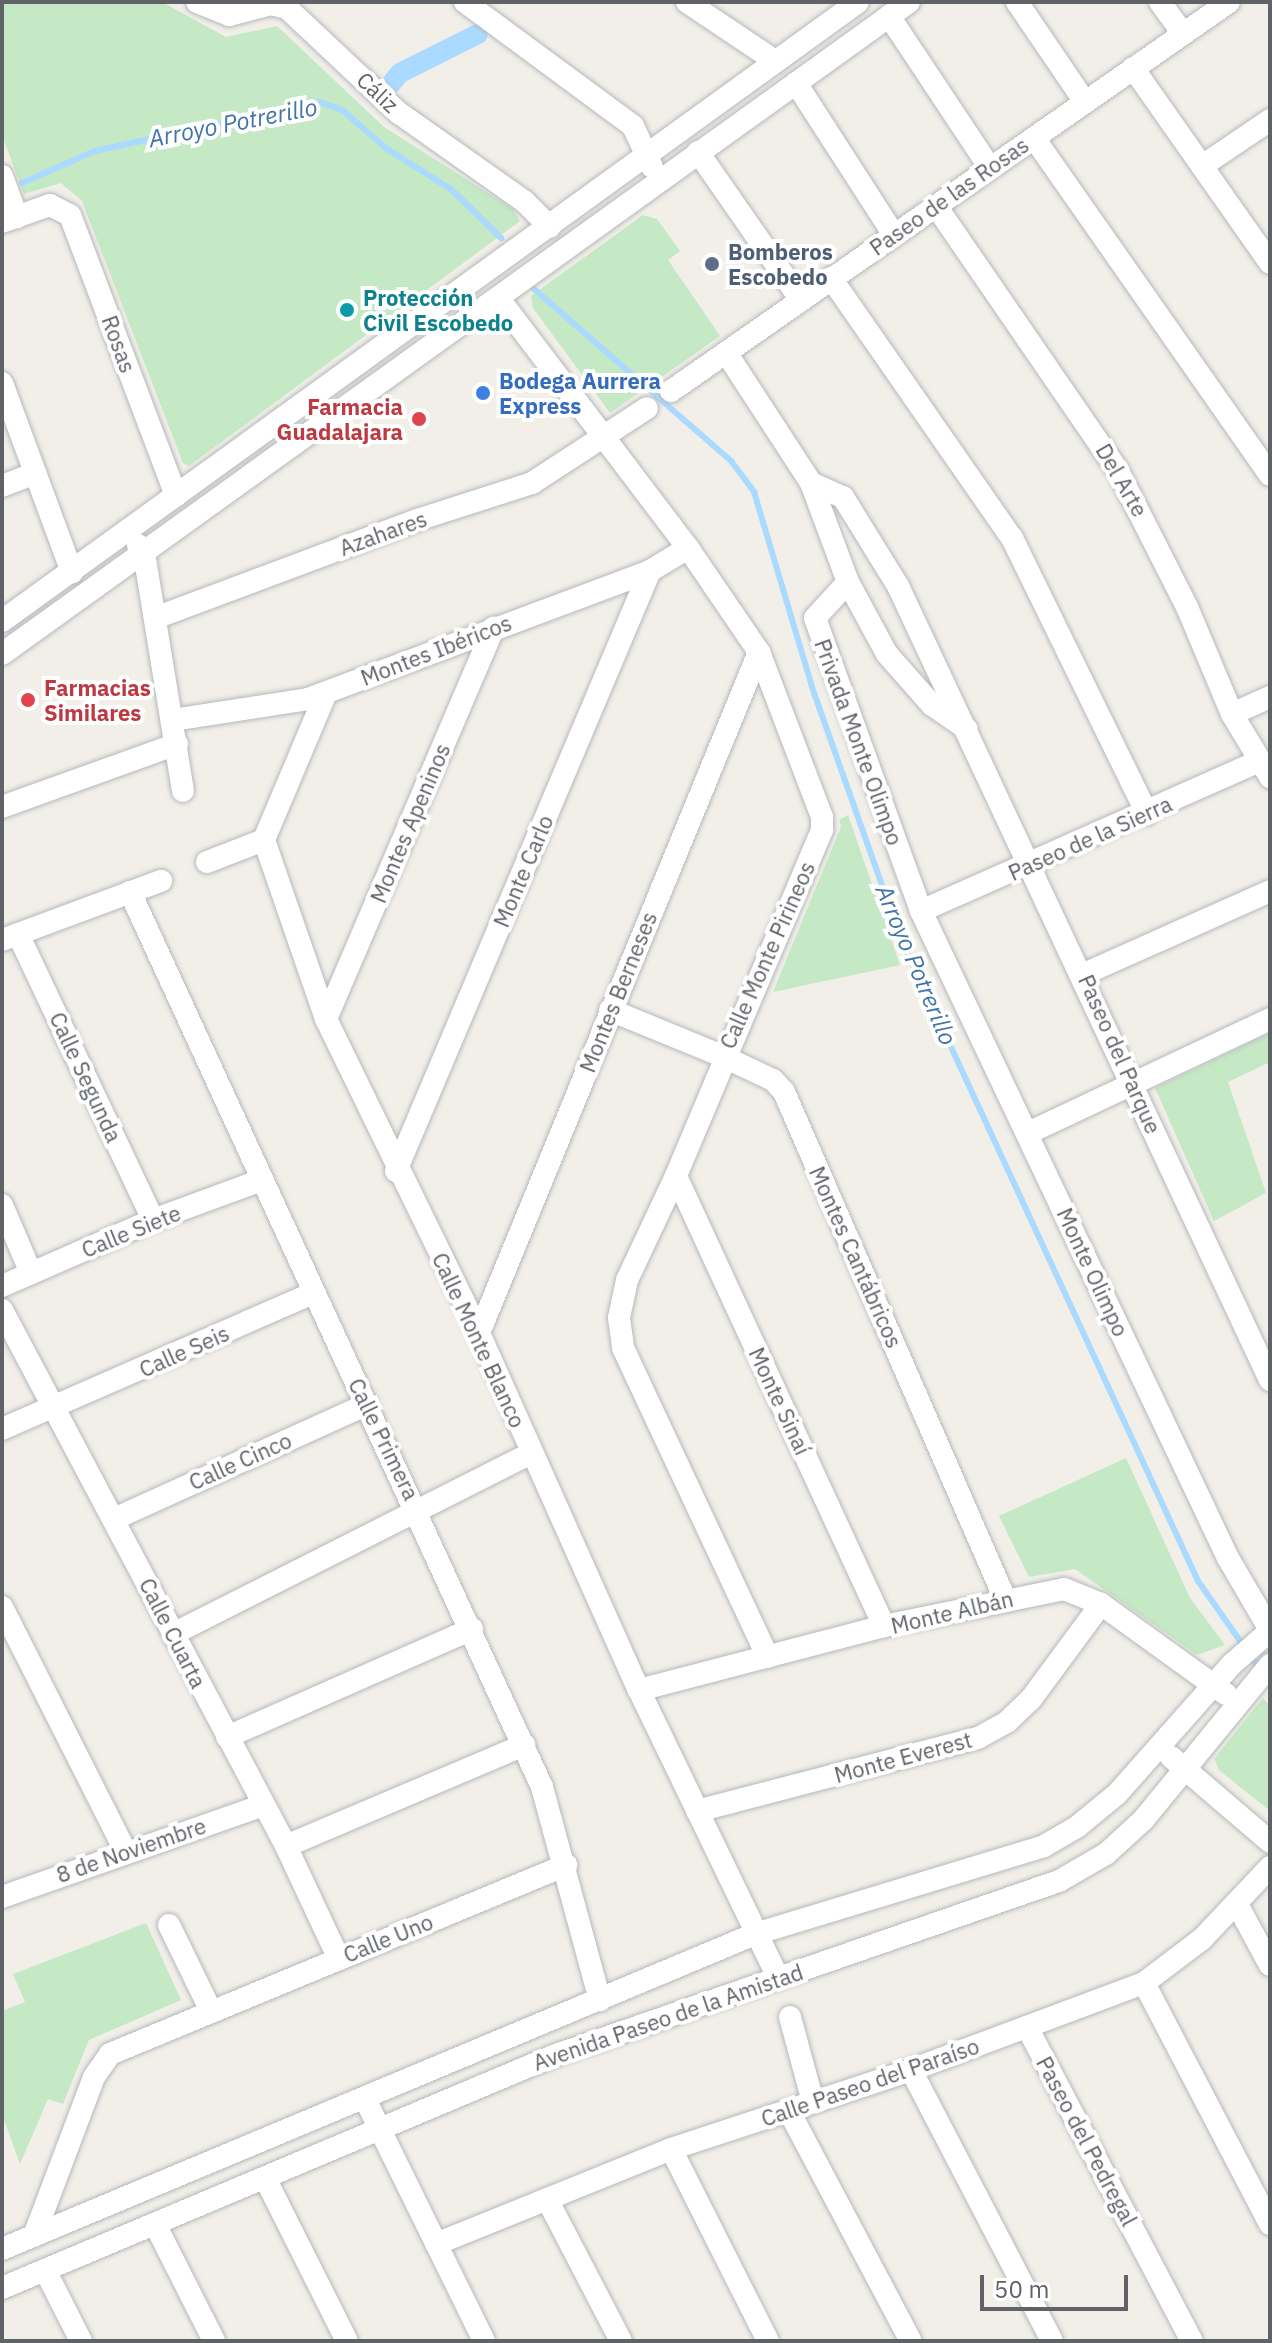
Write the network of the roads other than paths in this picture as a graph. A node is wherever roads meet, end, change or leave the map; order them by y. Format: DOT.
graph roads {
  1 [pos="197,2"];
  2 [pos="465,2"];
  3 [pos="687,2"];
  4 [pos="858,2"];
  5 [pos="909,2"];
  6 [pos="1017,2"];
  7 [pos="1160,2"];
  8 [pos="1229,2"];
  9 [pos="889,16"];
  10 [pos="1183,34"];
  11 [pos="775,61"];
  12 [pos="1133,68"];
  13 [pos="796,83"];
  14 [pos="1085,102"];
  15 [pos="1270,120"];
  16 [pos="1034,138"];
  17 [pos="698,152"];
  18 [pos="650,154"];
  19 [pos="1202,166"];
  20 [pos="990,168"];
  21 [pos="2,176"];
  22 [pos="655,184"];
  23 [pos="936,206"];
  24 [pos="9,219"];
  25 [pos="550,227"];
  26 [pos="894,235"];
  27 [pos="1269,261"];
  28 [pos="831,278"];
  29 [pos="499,299"];
  30 [pos="800,299"];
  31 [pos="411,326"];
  32 [pos="427,350"];
  33 [pos="727,354"];
  34 [pos="2,383"];
  35 [pos="671,391"];
  36 [pos="647,408"];
  37 [pos="604,436"];
  38 [pos="36,473"];
  39 [pos="1270,475"];
  40 [pos="811,483"];
  41 [pos="2,486"];
  42 [pos="176,496"];
  43 [pos="128,531"];
  44 [pos="688,548"];
  45 [pos="144,553"];
  46 [pos="650,571"];
  47 [pos="72,572"];
  48 [pos="848,582"];
  49 [pos="155,618"];
  50 [pos="2,621"];
  51 [pos="494,627"];
  52 [pos="759,652"];
  53 [pos="2,654"];
  54 [pos="326,693"];
  55 [pos="1270,697"];
  56 [pos="1232,714"];
  57 [pos="173,720"];
  58 [pos="968,730"];
  59 [pos="177,744"];
  60 [pos="1264,770"];
  61 [pos="183,791"];
  62 [pos="2,807"];
  63 [pos="1147,814"];
  64 [pos="264,840"];
  65 [pos="207,862"];
  66 [pos="1032,865"];
  67 [pos="161,881"];
  68 [pos="1270,891"];
  69 [pos="130,892"];
  70 [pos="921,911"];
  71 [pos="10,937"];
  72 [pos="1084,974"];
  73 [pos="610,1010"];
  74 [pos="326,1019"];
  75 [pos="1270,1019"];
  76 [pos="722,1056"];
  77 [pos="1132,1083"];
  78 [pos="1028,1133"];
  79 [pos="396,1171"];
  80 [pos="676,1176"];
  81 [pos="262,1180"];
  82 [pos="2,1205"];
  83 [pos="153,1220"];
  84 [pos="31,1273"];
  85 [pos="2,1286"];
  86 [pos="313,1293"];
  87 [pos="2,1310"];
  88 [pos="479,1333"];
  89 [pos="1270,1380"];
  90 [pos="367,1404"];
  91 [pos="56,1408"];
  92 [pos="2,1429"];
  93 [pos="532,1453"];
  94 [pos="417,1510"];
  95 [pos="114,1519"];
  96 [pos="1005,1599"];
  97 [pos="1101,1604"];
  98 [pos="2,1607"];
  99 [pos="884,1626"];
  100 [pos="472,1629"];
  101 [pos="173,1634"];
  102 [pos="1265,1635"];
  103 [pos="768,1657"];
  104 [pos="1270,1665"];
  105 [pos="1215,1685"];
  106 [pos="639,1690"];
  107 [pos="1236,1702"];
  108 [pos="227,1737"];
  109 [pos="524,1745"];
  110 [pos="1161,1747"];
  111 [pos="1182,1767"];
  112 [pos="261,1806"];
  113 [pos="697,1811"];
  114 [pos="1270,1842"];
  115 [pos="286,1846"];
  116 [pos="126,1852"];
  117 [pos="566,1865"];
  118 [pos="1270,1867"];
  119 [pos="2,1897"];
  120 [pos="1238,1906"];
  121 [pos="169,1925"];
  122 [pos="755,1934"];
  123 [pos="339,1959"];
  124 [pos="1270,1965"];
  125 [pos="778,1978"];
  126 [pos="1144,1983"];
  127 [pos="600,2000"];
  128 [pos="211,2011"];
  129 [pos="790,2017"];
  130 [pos="1027,2027"];
  131 [pos="911,2070"];
  132 [pos="365,2099"];
  133 [pos="813,2102"];
  134 [pos="789,2111"];
  135 [pos="379,2131"];
  136 [pos="671,2149"];
  137 [pos="265,2178"];
  138 [pos="547,2199"];
  139 [pos="155,2224"];
  140 [pos="1270,2224"];
  141 [pos="34,2236"];
  142 [pos="436,2244"];
  143 [pos="2,2249"];
  144 [pos="45,2270"];
  145 [pos="2,2288"];
  146 [pos="81,2341"];
  147 [pos="214,2341"];
  148 [pos="347,2341"];
  149 [pos="484,2341"];
  150 [pos="621,2341"];
  151 [pos="768,2341"];
  152 [pos="911,2341"];
  153 [pos="1052,2341"];
  154 [pos="1192,2341"];
  1 -- 25 [label="street, Cáliz"];
  2 -- 18 [label="street"];
  3 -- 11 [label="street"];
  4 -- 11 [label="street"];
  5 -- 9 [label="street"];
  6 -- 14 [label="street"];
  7 -- 10 [label="street"];
  8 -- 10 [label="street, Paseo de las Rosas"];
  9 -- 13 [label="street"];
  9 -- 20 [label="street"];
  10 -- 12 [label="street, Paseo de las Rosas"];
  11 -- 18 [label="street"];
  12 -- 14 [label="street, Paseo de las Rosas"];
  12 -- 19 [label="street"];
  13 -- 17 [label="street"];
  13 -- 26 [label="street"];
  14 -- 16 [label="street, Paseo de las Rosas"];
  15 -- 19 [label="street"];
  16 -- 20 [label="street, Paseo de las Rosas"];
  16 -- 39 [label="street"];
  17 -- 22 [label="street"];
  17 -- 30 [label="street"];
  18 -- 22 [label="street"];
  18 -- 25 [label="street"];
  19 -- 27 [label="street"];
  20 -- 23 [label="street, Paseo de las Rosas"];
  21 -- 24 [label="street"];
  22 -- 29 [label="street"];
  23 -- 26 [label="street, Paseo de las Rosas"];
  23 -- 56 [label="street, Del Arte"];
  24 -- 42 [label="street, Rosas"];
  25 -- 31 [label="street"];
  26 -- 28 [label="street, Paseo de las Rosas"];
  28 -- 30 [label="street, Paseo de las Rosas"];
  28 -- 63 [label="street"];
  29 -- 32 [label="street"];
  29 -- 37 [label="street, Calle Monte Pirineos"];
  30 -- 33 [label="street, Paseo de las Rosas"];
  31 -- 32 [label="street"];
  31 -- 42 [label="street"];
  32 -- 45 [label="street"];
  33 -- 35 [label="street, Paseo de las Rosas"];
  33 -- 40 [label="street, Paseo del Parque"];
  34 -- 38 [label="street"];
  36 -- 37 [label="street, Azahares"];
  37 -- 44 [label="street, Calle Monte Pirineos"];
  37 -- 49 [label="street, Azahares"];
  38 -- 41 [label="street"];
  38 -- 47 [label="street"];
  40 -- 48 [label="street, Paseo del Parque"];
  40 -- 58 [label="street, Paseo del Parque"];
  42 -- 43 [label="street"];
  43 -- 45 [label="street"];
  43 -- 47 [label="street"];
  44 -- 46 [label="street, Montes Ibéricos"];
  44 -- 52 [label="street, Calle Monte Pirineos"];
  45 -- 49 [label="street"];
  45 -- 53 [label="street"];
  46 -- 51 [label="street, Montes Ibéricos"];
  46 -- 79 [label="street, Monte Carlo"];
  47 -- 50 [label="street"];
  48 -- 58 [label="street, Paseo del Parque"];
  48 -- 70 [label="street, Privada Monte Olimpo"];
  49 -- 57 [label="street"];
  51 -- 54 [label="street, Montes Ibéricos"];
  51 -- 74 [label="street, Montes Apeninos"];
  52 -- 73 [label="street, Montes Berneses"];
  52 -- 76 [label="street, Calle Monte Pirineos"];
  54 -- 57 [label="street, Montes Ibéricos"];
  54 -- 64 [label="street"];
  55 -- 56 [label="street"];
  56 -- 60 [label="street, Del Arte"];
  57 -- 59 [label="street"];
  58 -- 66 [label="street, Paseo del Parque"];
  59 -- 61 [label="street"];
  59 -- 62 [label="street"];
  60 -- 63 [label="street, Paseo de la Sierra"];
  63 -- 66 [label="street, Paseo de la Sierra"];
  64 -- 65 [label="street"];
  64 -- 74 [label="street, Calle Monte Blanco"];
  66 -- 70 [label="street, Paseo de la Sierra"];
  66 -- 72 [label="street, Paseo del Parque"];
  67 -- 69 [label="street"];
  68 -- 72 [label="street"];
  69 -- 71 [label="street"];
  69 -- 81 [label="street, Calle Primera"];
  70 -- 78 [label="street, Monte Olimpo"];
  71 -- 83 [label="street, Calle Segunda"];
  72 -- 77 [label="street, Paseo del Parque"];
  73 -- 76 [label="street, Montes Cantábricos"];
  73 -- 88 [label="street, Montes Berneses"];
  74 -- 79 [label="street, Calle Monte Blanco"];
  75 -- 77 [label="street"];
  76 -- 80 [label="street, Calle Monte Pirineos"];
  76 -- 96 [label="street, Montes Cantábricos"];
  77 -- 78 [label="street"];
  77 -- 89 [label="street, Paseo del Parque"];
  78 -- 102 [label="street, Monte Olimpo"];
  79 -- 88 [label="street, Calle Monte Blanco"];
  80 -- 99 [label="street, Monte Sinaí"];
  80 -- 103 [label="street, Calle Monte Pirineos"];
  81 -- 83 [label="street, Calle Siete"];
  81 -- 86 [label="street, Calle Primera"];
  82 -- 84 [label="street"];
  83 -- 84 [label="street, Calle Siete"];
  84 -- 85 [label="street, Calle Siete"];
  86 -- 90 [label="street, Calle Primera"];
  86 -- 91 [label="street, Calle Seis"];
  87 -- 91 [label="street, Calle Cuarta"];
  88 -- 93 [label="street, Calle Monte Blanco"];
  90 -- 94 [label="street, Calle Primera"];
  90 -- 95 [label="street, Calle Cinco"];
  91 -- 92 [label="street, Calle Seis"];
  91 -- 95 [label="street, Calle Cuarta"];
  93 -- 94 [label="street"];
  93 -- 106 [label="street, Calle Monte Blanco"];
  94 -- 100 [label="street, Calle Primera"];
  94 -- 101 [label="street"];
  95 -- 101 [label="street, Calle Cuarta"];
  96 -- 97 [label="street, Monte Albán"];
  96 -- 99 [label="street, Monte Albán"];
  97 -- 105 [label="street, Monte Albán"];
  97 -- 113 [label="street, Monte Everest"];
  98 -- 116 [label="street"];
  99 -- 103 [label="street, Monte Albán"];
  100 -- 108 [label="street"];
  100 -- 109 [label="street, Calle Primera"];
  101 -- 108 [label="street, Calle Cuarta"];
  102 -- 105 [label="street, Avenida Paseo de la Amistad"];
  103 -- 106 [label="street, Monte Albán"];
  104 -- 107 [label="street, Avenida Paseo de la Amistad"];
  105 -- 107 [label="street, Monte Albán"];
  105 -- 110 [label="street, Avenida Paseo de la Amistad"];
  106 -- 113 [label="street, Calle Monte Blanco"];
  107 -- 111 [label="street, Avenida Paseo de la Amistad"];
  108 -- 112 [label="street, Calle Cuarta"];
  109 -- 115 [label="street"];
  109 -- 117 [label="street, Calle Primera"];
  110 -- 111 [label="street"];
  110 -- 122 [label="street, Avenida Paseo de la Amistad"];
  111 -- 114 [label="street"];
  111 -- 125 [label="street, Avenida Paseo de la Amistad"];
  112 -- 115 [label="street, Calle Cuarta"];
  112 -- 116 [label="street, 8 de Noviembre"];
  113 -- 122 [label="street, Calle Monte Blanco"];
  115 -- 123 [label="street, Calle Cuarta"];
  116 -- 119 [label="street, 8 de Noviembre"];
  117 -- 123 [label="street, Calle Uno"];
  117 -- 127 [label="street, Calle Primera"];
  118 -- 120 [label="street, Calle Paseo del Paraíso"];
  120 -- 124 [label="street"];
  120 -- 126 [label="street, Calle Paseo del Paraíso"];
  121 -- 128 [label="street"];
  122 -- 125 [label="street, Calle Monte Blanco"];
  122 -- 127 [label="street, Avenida Paseo de la Amistad"];
  123 -- 128 [label="street, Calle Uno"];
  125 -- 135 [label="street, Avenida Paseo de la Amistad"];
  126 -- 130 [label="street, Calle Paseo del Paraíso"];
  126 -- 140 [label="street"];
  127 -- 132 [label="street, Avenida Paseo de la Amistad"];
  128 -- 141 [label="street, Calle Uno"];
  129 -- 133 [label="street"];
  130 -- 131 [label="street, Calle Paseo del Paraíso"];
  130 -- 154 [label="street, Paseo del Pedregal"];
  131 -- 133 [label="street, Calle Paseo del Paraíso"];
  131 -- 153 [label="street"];
  132 -- 135 [label="street"];
  132 -- 141 [label="street, Avenida Paseo de la Amistad"];
  133 -- 134 [label="street, Calle Paseo del Paraíso"];
  134 -- 136 [label="street, Calle Paseo del Paraíso"];
  134 -- 152 [label="street"];
  135 -- 137 [label="street, Avenida Paseo de la Amistad"];
  135 -- 142 [label="street"];
  136 -- 138 [label="street, Calle Paseo del Paraíso"];
  136 -- 151 [label="street"];
  137 -- 139 [label="street, Avenida Paseo de la Amistad"];
  137 -- 148 [label="street"];
  138 -- 142 [label="street, Calle Paseo del Paraíso"];
  138 -- 150 [label="street"];
  139 -- 144 [label="street, Avenida Paseo de la Amistad"];
  139 -- 147 [label="street"];
  141 -- 143 [label="street, Avenida Paseo de la Amistad"];
  142 -- 149 [label="street"];
  144 -- 145 [label="street, Avenida Paseo de la Amistad"];
  144 -- 146 [label="street"];
}
